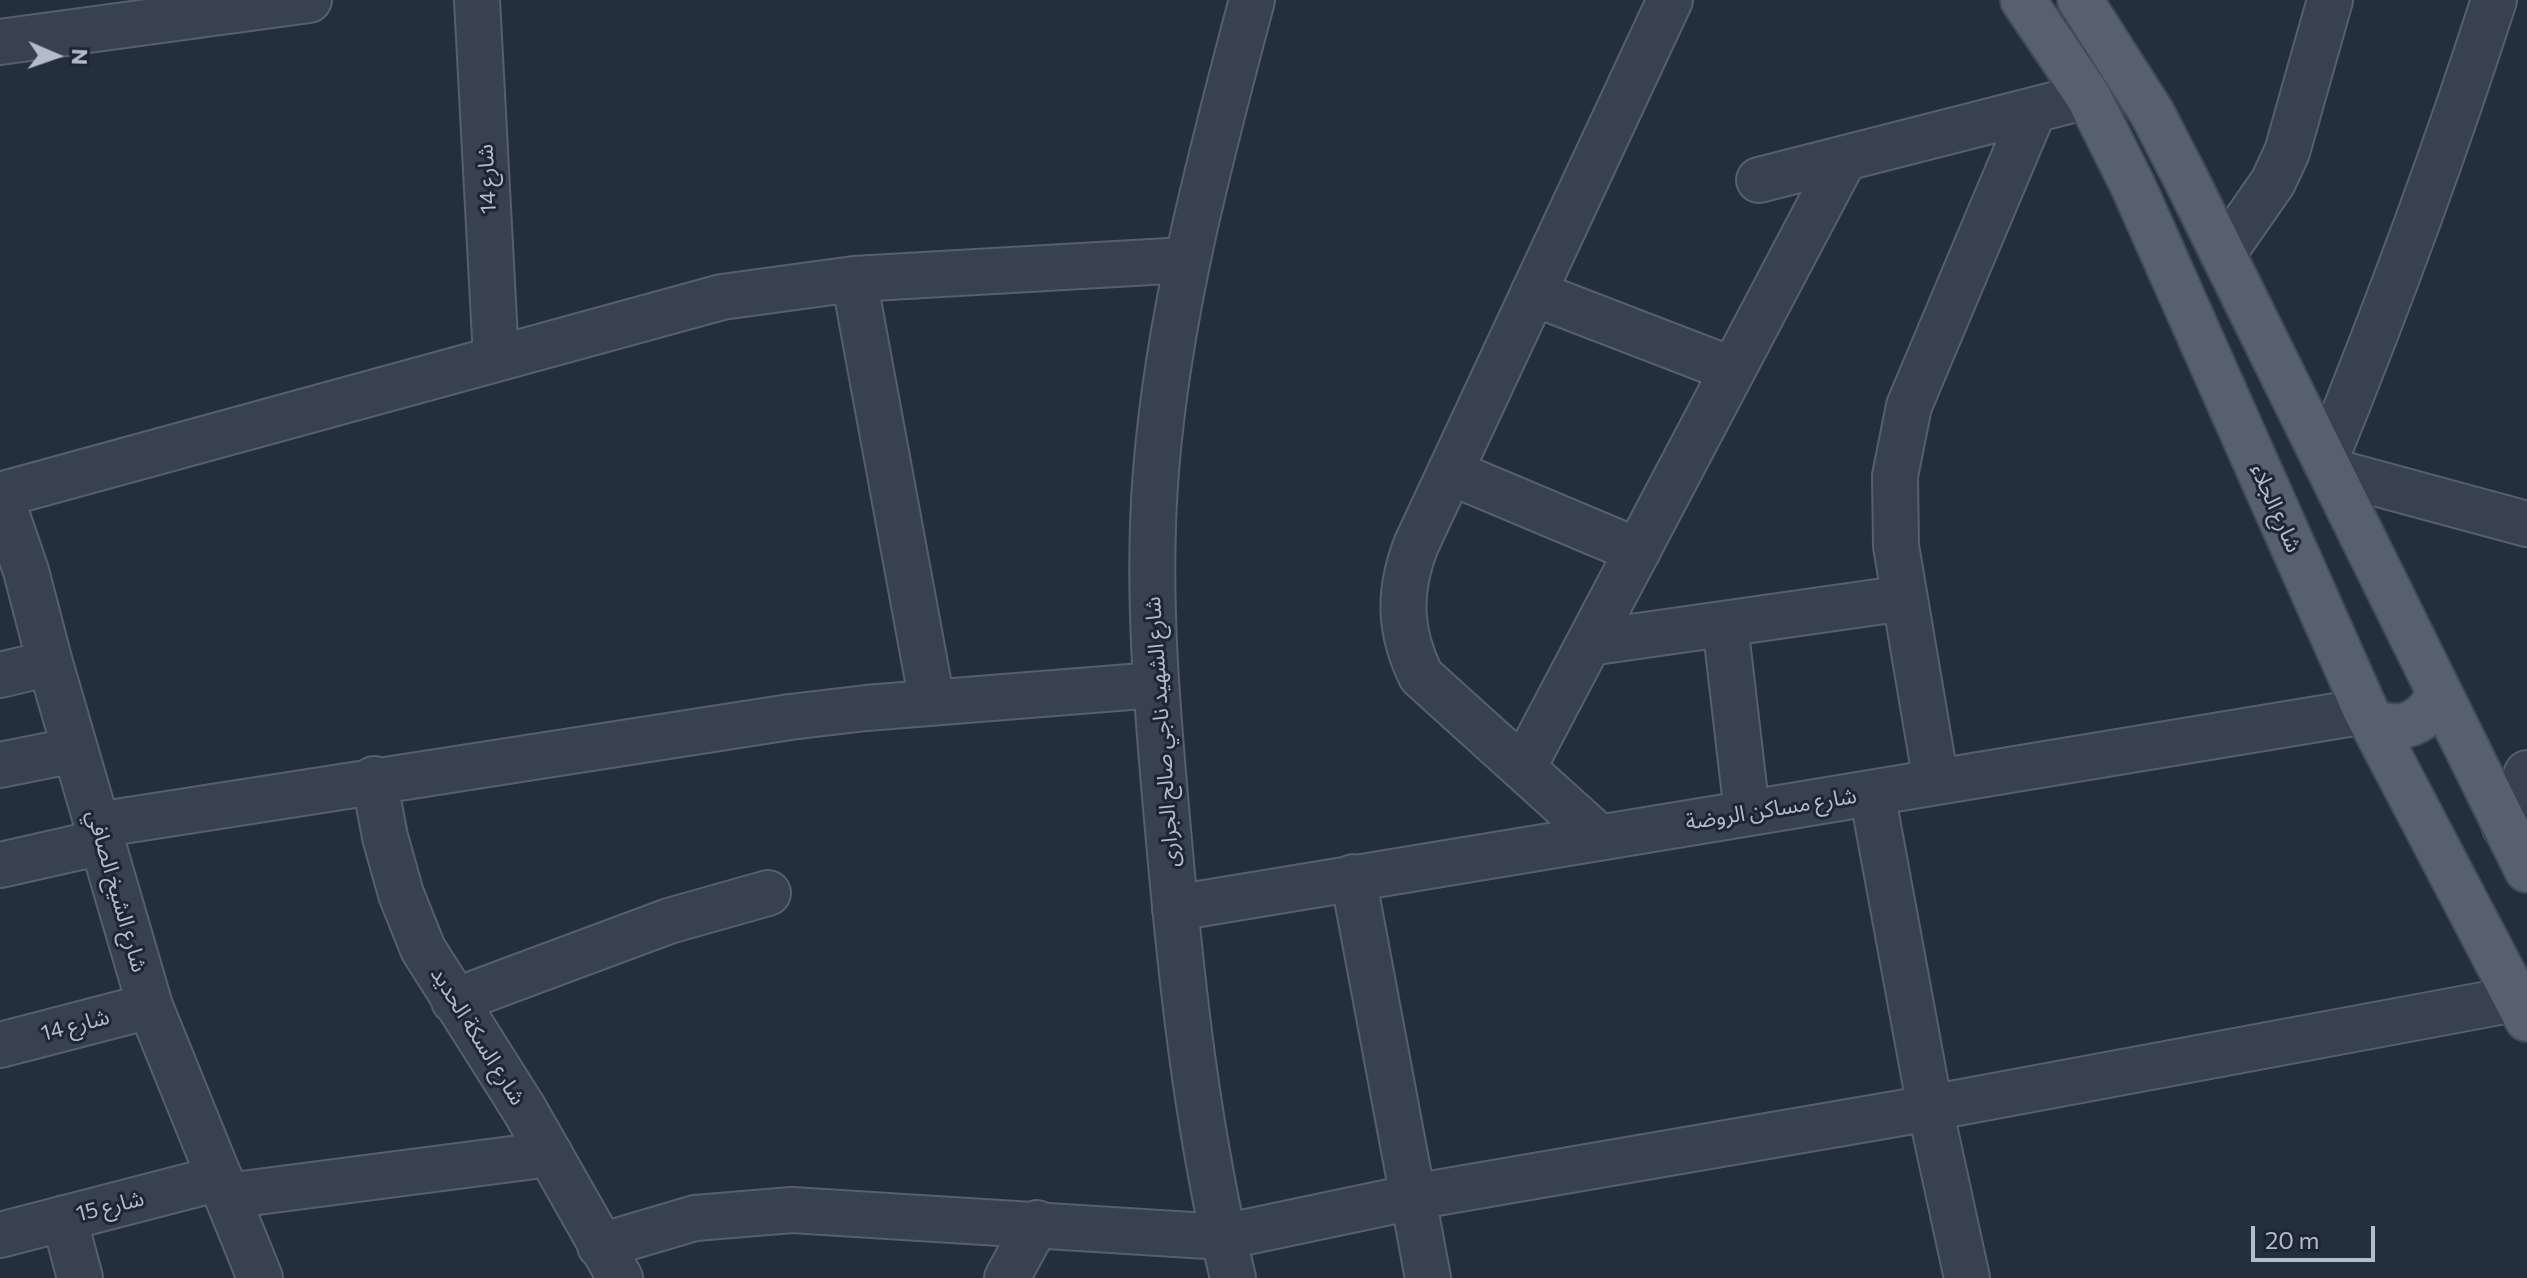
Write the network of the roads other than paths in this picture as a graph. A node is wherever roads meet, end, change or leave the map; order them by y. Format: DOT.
graph roads {
  1 [pos="309,0"];
  2 [pos="477,0"];
  3 [pos="1252,0"];
  4 [pos="1670,0"];
  5 [pos="2023,0"];
  6 [pos="2080,0"];
  7 [pos="2330,0"];
  8 [pos="2494,0"];
  9 [pos="0,42"];
  10 [pos="2088,96"];
  11 [pos="2033,112"];
  12 [pos="1844,159"];
  13 [pos="1759,180"];
  14 [pos="2223,254"];
  15 [pos="1186,260"];
  16 [pos="854,279"];
  17 [pos="1533,293"];
  18 [pos="496,358"];
  19 [pos="1733,370"];
  20 [pos="2328,466"];
  21 [pos="1450,472"];
  22 [pos="0,495"];
  23 [pos="2527,524"];
  24 [pos="1638,551"];
  25 [pos="1905,598"];
  26 [pos="1725,624"];
  27 [pos="1589,643"];
  28 [pos="50,663"];
  29 [pos="0,675"];
  30 [pos="1155,685"];
  31 [pos="2439,692"];
  32 [pos="932,702"];
  33 [pos="2369,716"];
  34 [pos="75,750"];
  35 [pos="0,765"];
  36 [pos="1523,768"];
  37 [pos="2527,773"];
  38 [pos="374,779"];
  39 [pos="1936,782"];
  40 [pos="1872,793"];
  41 [pos="1747,813"];
  42 [pos="2499,815"];
  43 [pos="100,833"];
  44 [pos="1599,837"];
  45 [pos="2432,838"];
  46 [pos="0,865"];
  47 [pos="2527,870"];
  48 [pos="1353,877"];
  49 [pos="768,893"];
  50 [pos="1175,908"];
  51 [pos="454,1001"];
  52 [pos="150,1006"];
  53 [pos="2521,1009"];
  54 [pos="0,1045"];
  55 [pos="1930,1108"];
  56 [pos="550,1154"];
  57 [pos="223,1187"];
  58 [pos="1413,1197"];
  59 [pos="64,1218"];
  60 [pos="1037,1223"];
  61 [pos="0,1235"];
  62 [pos="1228,1257"];
  63 [pos="610,1262"];
  64 [pos="80,1278"];
  65 [pos="260,1278"];
  66 [pos="1007,1278"];
  67 [pos="1428,1278"];
  68 [pos="1967,1278"];
  1 -- 9 [label="street"];
  2 -- 18 [label="street, شارع 14"];
  3 -- 15 [label="street, شارع الشهيد ناجي صالح الجرارى"];
  4 -- 17 [label="street"];
  5 -- 10 [label="main road, شارع الجلاء"];
  6 -- 14 [label="main road"];
  7 -- 14 [label="street"];
  8 -- 20 [label="street"];
  10 -- 11 [label="street"];
  10 -- 33 [label="main road, شارع الجلاء"];
  11 -- 12 [label="street"];
  11 -- 25 [label="street"];
  12 -- 13 [label="street"];
  12 -- 19 [label="street"];
  14 -- 20 [label="main road"];
  15 -- 16 [label="street"];
  15 -- 30 [label="street, شارع الشهيد ناجي صالح الجرارى"];
  16 -- 18 [label="street"];
  16 -- 32 [label="street"];
  17 -- 19 [label="street"];
  17 -- 21 [label="street"];
  18 -- 22 [label="street"];
  19 -- 24 [label="street"];
  20 -- 23 [label="street"];
  20 -- 31 [label="main road"];
  21 -- 24 [label="street"];
  21 -- 36 [label="street"];
  22 -- 28 [label="street, شارع الشيخ الصافي"];
  24 -- 27 [label="street"];
  25 -- 26 [label="street"];
  25 -- 39 [label="street"];
  26 -- 27 [label="street"];
  26 -- 41 [label="street"];
  27 -- 36 [label="street"];
  28 -- 29 [label="street"];
  28 -- 34 [label="street, شارع الشيخ الصافي"];
  30 -- 32 [label="street"];
  30 -- 50 [label="street, شارع الشهيد ناجي صالح الجرارى"];
  31 -- 33 [label="main road"];
  31 -- 42 [label="main road"];
  32 -- 38 [label="street"];
  33 -- 39 [label="street, شارع مساكن الروضة"];
  33 -- 45 [label="main road, شارع الجلاء"];
  34 -- 35 [label="street"];
  34 -- 43 [label="street, شارع الشيخ الصافي"];
  36 -- 44 [label="street"];
  37 -- 42 [label="street"];
  38 -- 43 [label="street"];
  38 -- 51 [label="street, شارع السكة الحديد"];
  39 -- 40 [label="street, شارع مساكن الروضة"];
  40 -- 41 [label="street, شارع مساكن الروضة"];
  40 -- 55 [label="street"];
  41 -- 44 [label="street, شارع مساكن الروضة"];
  42 -- 45 [label="main road"];
  42 -- 47 [label="main road"];
  43 -- 46 [label="street"];
  43 -- 52 [label="street, شارع الشيخ الصافي"];
  44 -- 48 [label="street, شارع مساكن الروضة"];
  45 -- 53 [label="main road, شارع الجلاء"];
  48 -- 50 [label="street, شارع مساكن الروضة"];
  48 -- 58 [label="street"];
  49 -- 51 [label="street"];
  50 -- 62 [label="street, شارع الشهيد ناجي صالح الجرارى"];
  51 -- 56 [label="street, شارع السكة الحديد"];
  52 -- 54 [label="street, شارع 14"];
  52 -- 57 [label="street, شارع الشيخ الصافي"];
  53 -- 55 [label="street"];
  55 -- 58 [label="street"];
  55 -- 68 [label="street"];
  56 -- 57 [label="street, شارع 15"];
  56 -- 63 [label="street, شارع السكة الحديد"];
  57 -- 59 [label="street, شارع 15"];
  57 -- 65 [label="street, شارع الشيخ الصافي"];
  58 -- 62 [label="street"];
  58 -- 67 [label="street"];
  59 -- 61 [label="street, شارع 15"];
  59 -- 64 [label="street"];
  60 -- 62 [label="street"];
  60 -- 63 [label="street"];
  60 -- 66 [label="street"];
}
